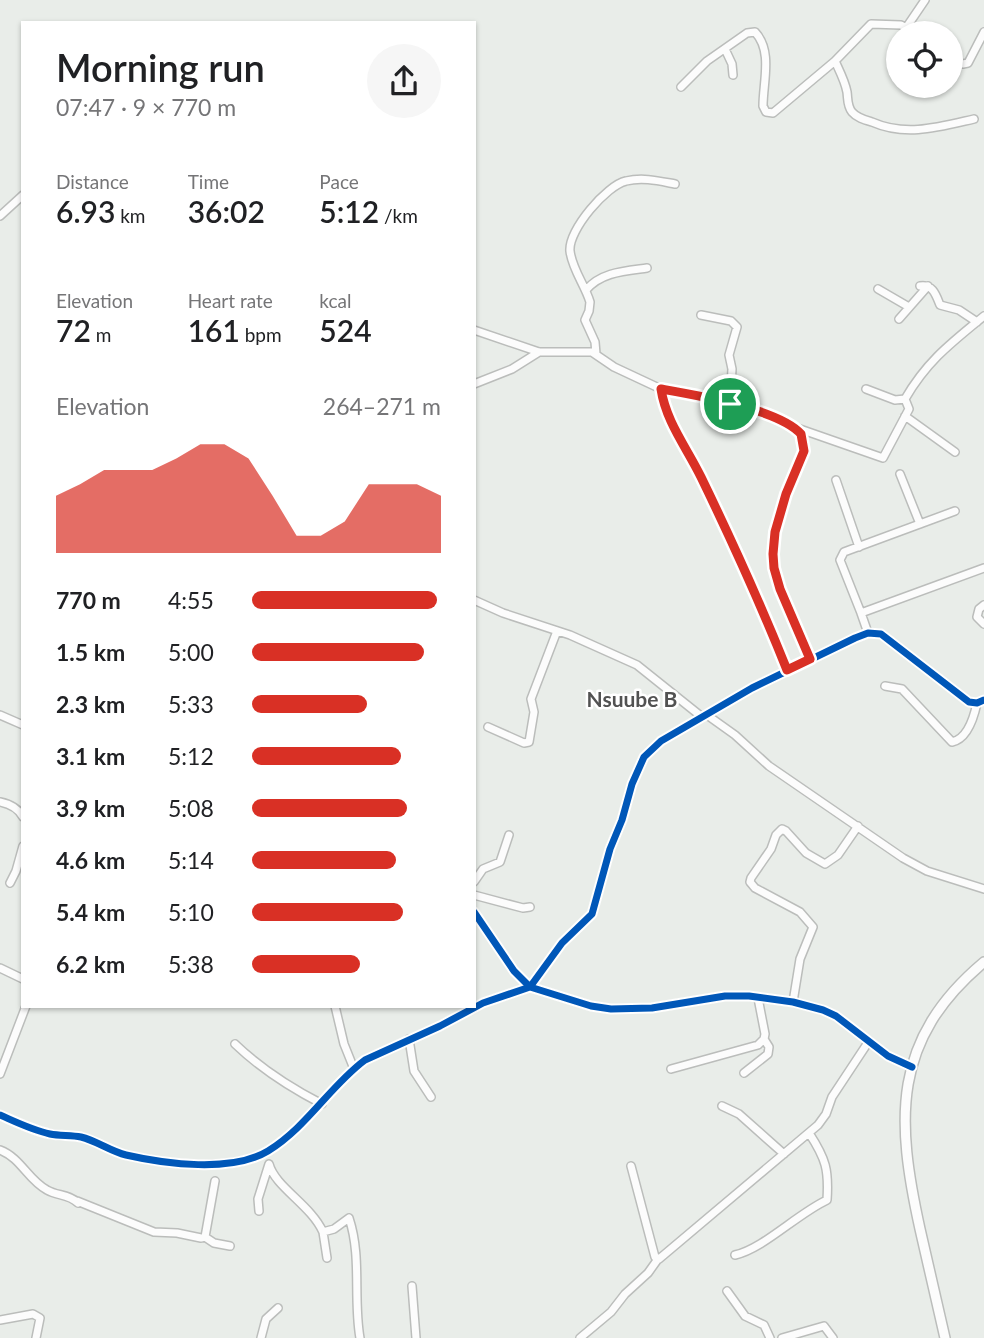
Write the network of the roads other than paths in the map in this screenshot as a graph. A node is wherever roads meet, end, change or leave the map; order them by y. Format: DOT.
graph roads {
  1 [pos="925,0"];
  2 [pos="912,21"];
  3 [pos="886,26"];
  4 [pos="984,32"];
  5 [pos="725,48"];
  6 [pos="835,61"];
  7 [pos="963,64"];
  8 [pos="733,75"];
  9 [pos="681,86"];
  10 [pos="974,119"];
  11 [pos="675,184"];
  12 [pos="21,197"];
  13 [pos="0,216"];
  14 [pos="647,268"];
  15 [pos="878,289"];
  16 [pos="586,290"];
  17 [pos="909,307"];
  18 [pos="701,315"];
  19 [pos="984,316"];
  20 [pos="898,319"];
  21 [pos="977,322"];
  22 [pos="476,331"];
  23 [pos="538,352"];
  24 [pos="596,354"];
  25 [pos="476,383"];
  26 [pos="661,389"];
  27 [pos="866,389"];
  28 [pos="905,399"];
  29 [pos="730,404"];
  30 [pos="905,416"];
  31 [pos="796,428"];
  32 [pos="956,452"];
  33 [pos="900,474"];
  34 [pos="836,480"];
  35 [pos="955,511"];
  36 [pos="920,524"];
  37 [pos="859,547"];
  38 [pos="984,568"];
  39 [pos="476,601"];
  40 [pos="984,605"];
  41 [pos="861,613"];
  42 [pos="984,624"];
  43 [pos="557,631"];
  44 [pos="868,633"];
  45 [pos="810,659"];
  46 [pos="787,670"];
  47 [pos="885,686"];
  48 [pos="981,701"];
  49 [pos="0,715"];
  50 [pos="705,716"];
  51 [pos="21,724"];
  52 [pos="488,727"];
  53 [pos="0,802"];
  54 [pos="21,813"];
  55 [pos="858,826"];
  56 [pos="509,835"];
  57 [pos="21,853"];
  58 [pos="476,879"];
  59 [pos="9,883"];
  60 [pos="984,890"];
  61 [pos="476,896"];
  62 [pos="530,907"];
  63 [pos="476,915"];
  64 [pos="984,962"];
  65 [pos="0,968"];
  66 [pos="21,978"];
  67 [pos="530,987"];
  68 [pos="758,998"];
  69 [pos="793,1002"];
  70 [pos="476,1007"];
  71 [pos="25,1008"];
  72 [pos="335,1008"];
  73 [pos="474,1008"];
  74 [pos="409,1039"];
  75 [pos="764,1039"];
  76 [pos="869,1041"];
  77 [pos="235,1044"];
  78 [pos="912,1068"];
  79 [pos="354,1069"];
  80 [pos="671,1069"];
  81 [pos="744,1073"];
  82 [pos="0,1074"];
  83 [pos="431,1097"];
  84 [pos="322,1104"];
  85 [pos="722,1106"];
  86 [pos="0,1115"];
  87 [pos="809,1133"];
  88 [pos="0,1150"];
  89 [pos="270,1150"];
  90 [pos="784,1154"];
  91 [pos="269,1164"];
  92 [pos="631,1166"];
  93 [pos="215,1181"];
  94 [pos="77,1201"];
  95 [pos="83,1208"];
  96 [pos="259,1212"];
  97 [pos="323,1231"];
  98 [pos="205,1237"];
  99 [pos="230,1246"];
  100 [pos="734,1255"];
  101 [pos="327,1258"];
  102 [pos="658,1259"];
  103 [pos="412,1286"];
  104 [pos="727,1291"];
  105 [pos="278,1308"];
  106 [pos="0,1320"];
  107 [pos="36,1338"];
  108 [pos="261,1338"];
  109 [pos="360,1338"];
  110 [pos="416,1338"];
  111 [pos="580,1338"];
  112 [pos="770,1338"];
  113 [pos="782,1338"];
  114 [pos="834,1338"];
  115 [pos="945,1338"];
  1 -- 2 [label="street"];
  3 -- 6 [label="street"];
  4 -- 7 [label="street"];
  5 -- 6 [label="street"];
  5 -- 8 [label="street"];
  5 -- 9 [label="street"];
  6 -- 10 [label="street"];
  11 -- 16 [label="street"];
  12 -- 13 [label="street"];
  14 -- 16 [label="street"];
  15 -- 17 [label="street"];
  16 -- 24 [label="street"];
  17 -- 20 [label="street"];
  17 -- 21 [label="street"];
  18 -- 29 [label="street"];
  19 -- 21 [label="street"];
  21 -- 28 [label="street"];
  22 -- 23 [label="street"];
  23 -- 24 [label="street"];
  23 -- 25 [label="street"];
  24 -- 26 [label="street"];
  26 -- 29 [label="street"];
  26 -- 46 [label="street"];
  27 -- 28 [label="street"];
  28 -- 30 [label="street"];
  29 -- 31 [label="street"];
  30 -- 31 [label="street"];
  30 -- 32 [label="street"];
  31 -- 45 [label="street"];
  33 -- 36 [label="street"];
  34 -- 37 [label="street"];
  35 -- 36 [label="street"];
  36 -- 37 [label="street"];
  37 -- 41 [label="street"];
  38 -- 41 [label="street"];
  39 -- 43 [label="street"];
  40 -- 42 [label="street"];
  41 -- 44 [label="street"];
  43 -- 50 [label="street"];
  43 -- 52 [label="street"];
  44 -- 45 [label="street"];
  44 -- 48 [label="street"];
  45 -- 46 [label="street"];
  46 -- 50 [label="street"];
  47 -- 48 [label="street"];
  49 -- 51 [label="street"];
  50 -- 55 [label="street"];
  50 -- 67 [label="street"];
  53 -- 54 [label="street"];
  55 -- 60 [label="street"];
  55 -- 69 [label="street"];
  56 -- 58 [label="street"];
  57 -- 59 [label="street"];
  61 -- 62 [label="street"];
  63 -- 67 [label="street"];
  64 -- 78 [label="street"];
  65 -- 66 [label="street"];
  67 -- 68 [label="street"];
  67 -- 70 [label="street"];
  68 -- 69 [label="street"];
  68 -- 75 [label="street"];
  69 -- 76 [label="street"];
  71 -- 82 [label="street"];
  72 -- 79 [label="street"];
  73 -- 74 [label="street"];
  74 -- 79 [label="street"];
  74 -- 83 [label="street"];
  75 -- 80 [label="street"];
  75 -- 81 [label="street"];
  76 -- 78 [label="street"];
  76 -- 87 [label="street"];
  77 -- 84 [label="street"];
  78 -- 115 [label="street"];
  79 -- 84 [label="street"];
  84 -- 89 [label="street"];
  85 -- 90 [label="street"];
  86 -- 89 [label="street"];
  87 -- 90 [label="street"];
  87 -- 100 [label="street"];
  88 -- 94 [label="street"];
  89 -- 91 [label="street"];
  90 -- 102 [label="street"];
  91 -- 96 [label="street"];
  91 -- 97 [label="street"];
  92 -- 102 [label="street"];
  93 -- 98 [label="street"];
  94 -- 95 [label="street"];
  94 -- 98 [label="street"];
  97 -- 101 [label="street"];
  97 -- 109 [label="street"];
  98 -- 99 [label="street"];
  102 -- 111 [label="street"];
  103 -- 110 [label="street"];
  104 -- 112 [label="street"];
  105 -- 108 [label="street"];
  106 -- 107 [label="street"];
  113 -- 114 [label="street"];
}
